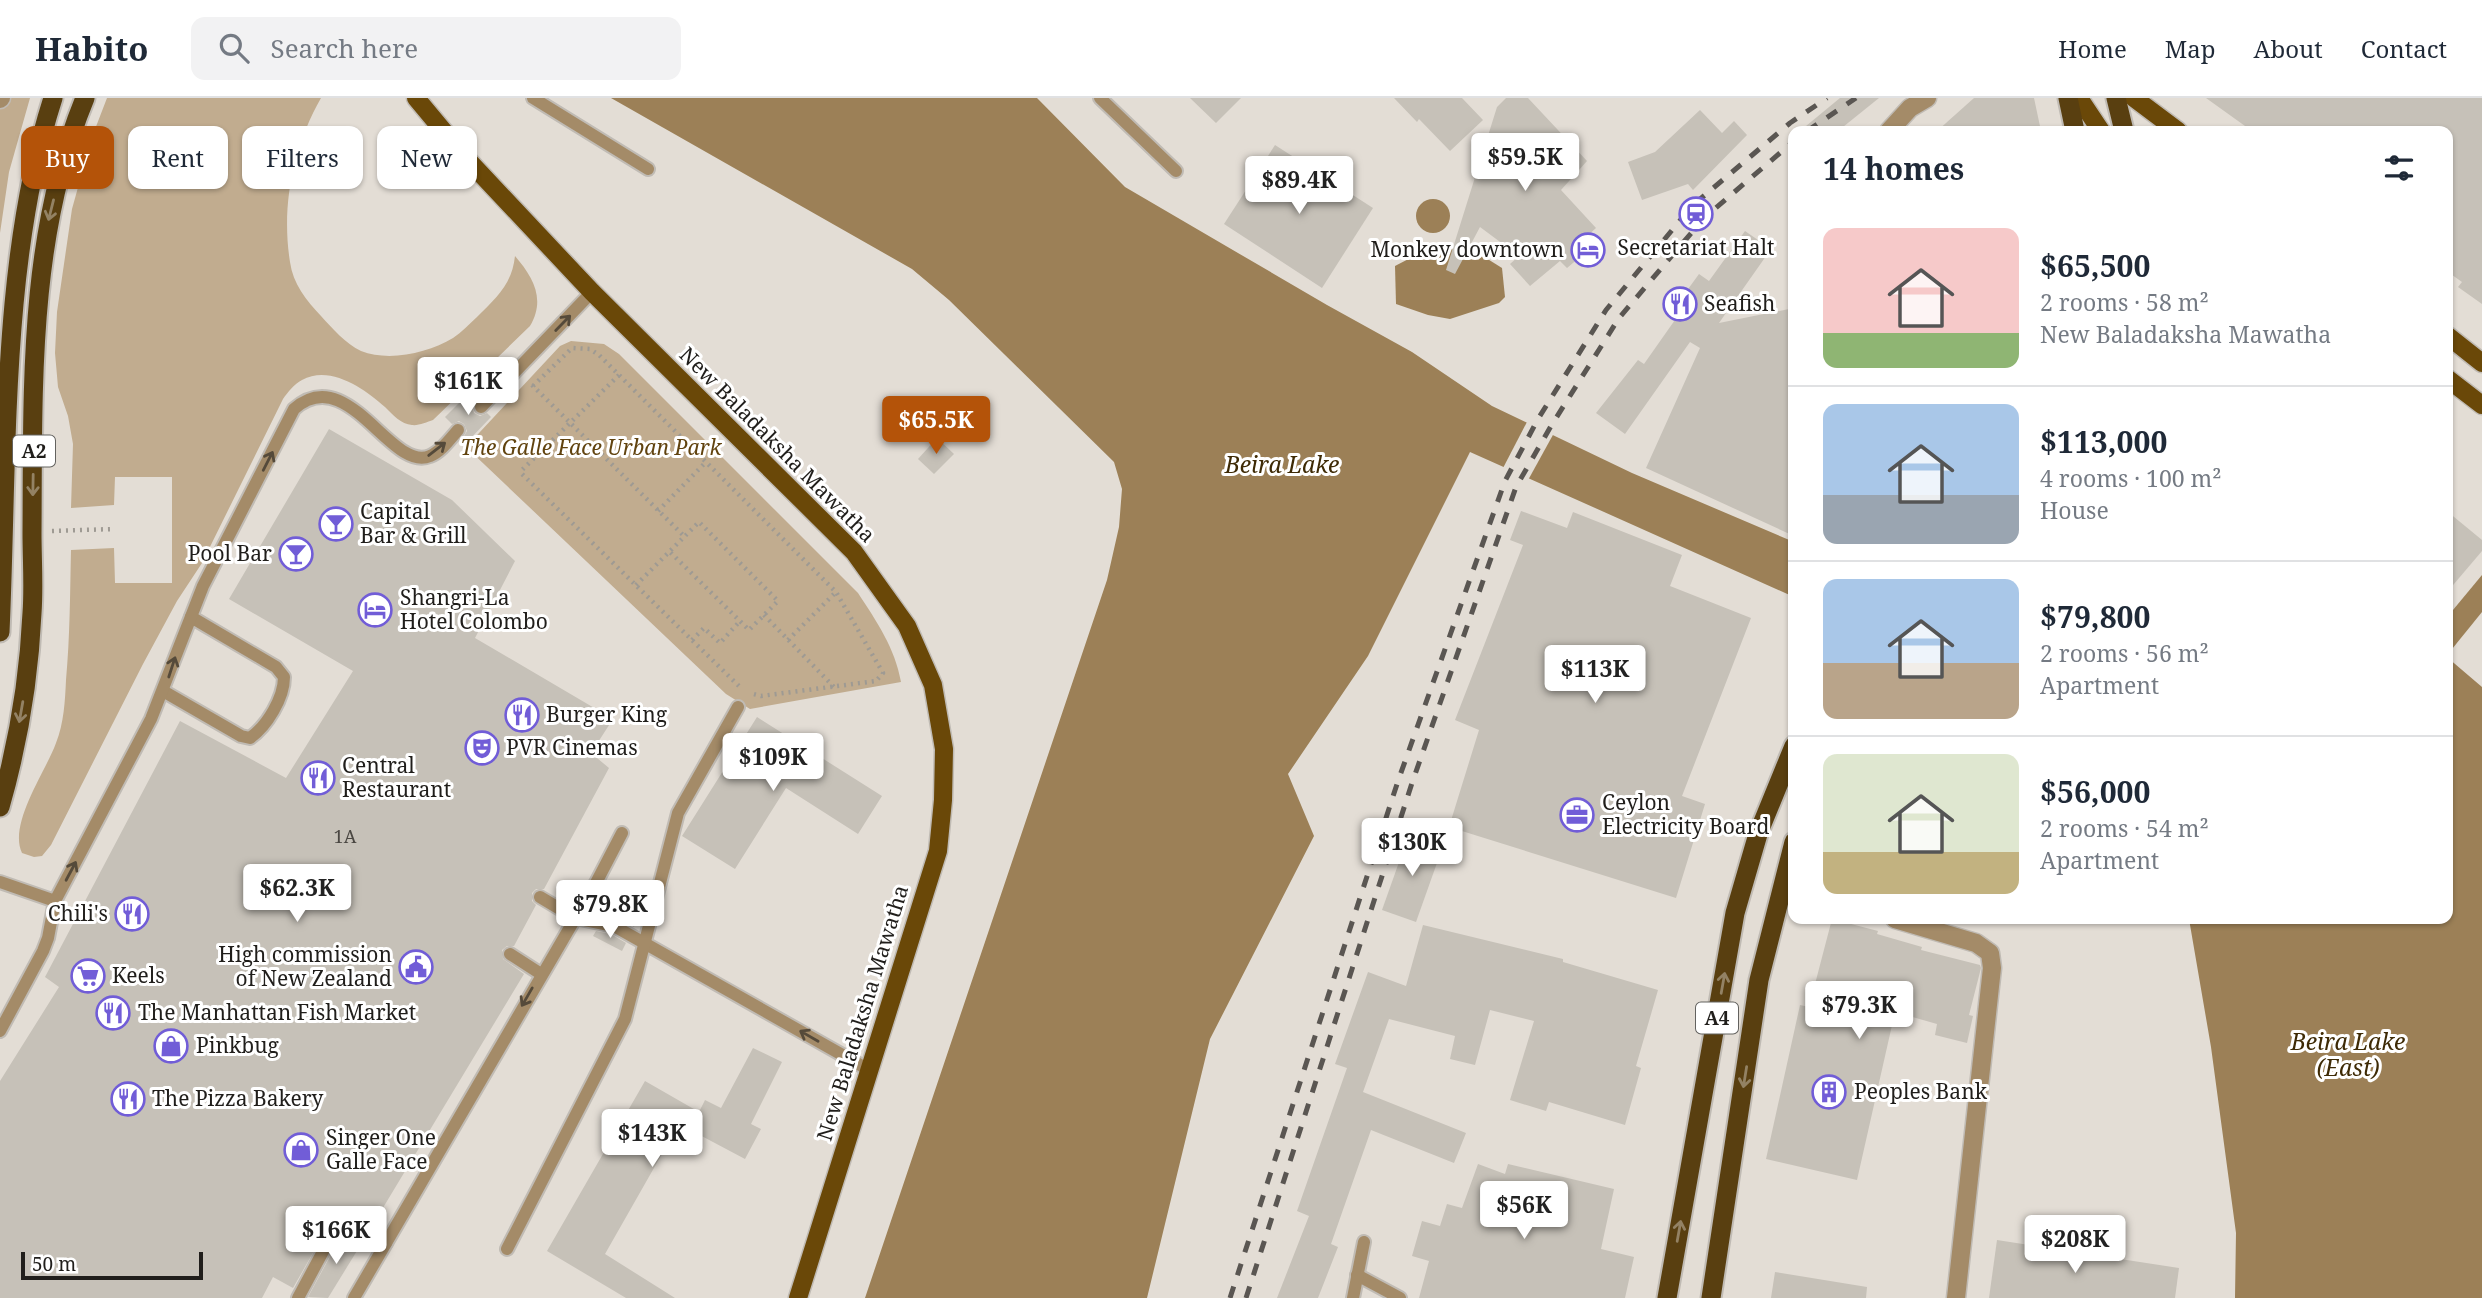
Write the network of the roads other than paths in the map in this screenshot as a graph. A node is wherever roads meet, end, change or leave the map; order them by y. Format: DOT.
graph roads {
  1 [pos="53,98"];
  2 [pos="85,98"];
  3 [pos="416,98"];
  4 [pos="533,98"];
  5 [pos="1100,98"];
  6 [pos="1927,98"];
  7 [pos="2068,98"];
  8 [pos="2079,98"];
  9 [pos="2116,98"];
  10 [pos="2134,98"];
  11 [pos="1894,126"];
  12 [pos="2074,126"];
  13 [pos="2098,126"];
  14 [pos="2123,126"];
  15 [pos="2171,126"];
  16 [pos="648,169"];
  17 [pos="1176,171"];
  18 [pos="592,292"];
  19 [pos="2453,340"];
  20 [pos="2482,363"];
  21 [pos="2453,383"];
  22 [pos="2482,405"];
  23 [pos="481,407"];
  24 [pos="458,430"];
  25 [pos="191,617"];
  26 [pos="0,632"];
  27 [pos="163,691"];
  28 [pos="738,707"];
  29 [pos="1788,761"];
  30 [pos="0,807"];
  31 [pos="622,833"];
  32 [pos="0,882"];
  33 [pos="1788,887"];
  34 [pos="540,897"];
  35 [pos="55,901"];
  36 [pos="575,918"];
  37 [pos="1912,924"];
  38 [pos="644,943"];
  39 [pos="510,954"];
  40 [pos="541,974"];
  41 [pos="0,1031"];
  42 [pos="869,1070"];
  43 [pos="1364,1242"];
  44 [pos="386,1243"];
  45 [pos="508,1249"];
  46 [pos="1357,1275"];
  47 [pos="298,1298"];
  48 [pos="354,1298"];
  49 [pos="798,1298"];
  50 [pos="1353,1298"];
  51 [pos="1400,1298"];
  52 [pos="1667,1298"];
  53 [pos="1711,1298"];
  54 [pos="1956,1298"];
  1 -- 26 [label="highway, A2"];
  2 -- 30 [label="highway, A2, one-way"];
  3 -- 18 [label="main road, New Baladaksha Mawatha"];
  4 -- 16 [label="lane"];
  5 -- 17 [label="lane"];
  6 -- 11 [label="street"];
  7 -- 12 [label="highway"];
  8 -- 13 [label="main road"];
  9 -- 14 [label="highway"];
  10 -- 15 [label="main road"];
  23 -- 18 [label="lane, one-way"];
  18 -- 42 [label="main road, New Baladaksha Mawatha"];
  19 -- 20 [label="main road"];
  21 -- 22 [label="main road"];
  25 -- 24 [label="lane, one-way"];
  27 -- 25 [label="lane, one-way"];
  25 -- 27 [label="lane"];
  35 -- 27 [label="lane, one-way"];
  28 -- 38 [label="lane"];
  52 -- 29 [label="highway, A4, one-way"];
  31 -- 36 [label="lane"];
  32 -- 35 [label="lane"];
  33 -- 53 [label="highway, A4, one-way"];
  34 -- 36 [label="lane"];
  35 -- 41 [label="lane"];
  36 -- 38 [label="lane"];
  36 -- 40 [label="lane"];
  37 -- 54 [label="street"];
  42 -- 38 [label="lane, one-way"];
  38 -- 45 [label="lane"];
  39 -- 40 [label="lane"];
  40 -- 44 [label="lane, one-way"];
  42 -- 49 [label="main road, New Baladaksha Mawatha"];
  43 -- 46 [label="lane"];
  44 -- 47 [label="lane"];
  44 -- 48 [label="lane"];
  46 -- 50 [label="lane"];
  46 -- 51 [label="lane"];
}
